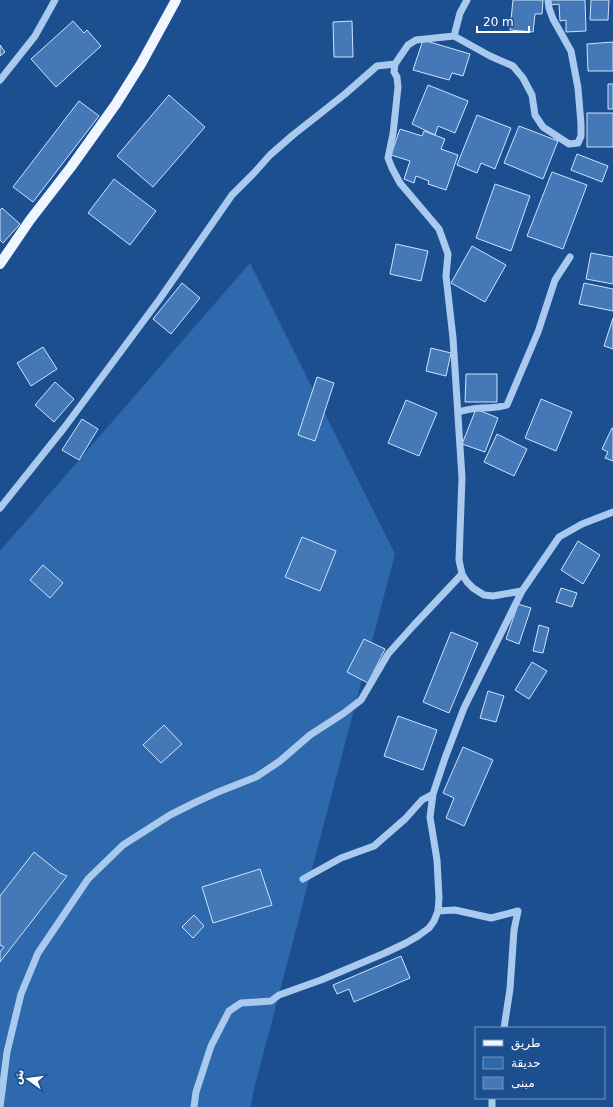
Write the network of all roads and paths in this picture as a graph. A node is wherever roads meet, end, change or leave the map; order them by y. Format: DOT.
graph roads {
  1 [pos="55,0"];
  2 [pos="176,0"];
  3 [pos="467,0"];
  4 [pos="548,0"];
  5 [pos="454,36"];
  6 [pos="395,64"];
  7 [pos="0,80"];
  8 [pos="570,257"];
  9 [pos="0,264"];
  10 [pos="458,412"];
  11 [pos="0,508"];
  12 [pos="613,512"];
  13 [pos="462,574"];
  14 [pos="522,591"];
  15 [pos="433,794"];
  16 [pos="302,878"];
  17 [pos="438,911"];
  18 [pos="504,1027"];
  19 [pos="0,1107"];
  20 [pos="194,1107"];
  1 -- 7 [label="street"];
  2 -- 9 [label="main road"];
  3 -- 5 [label="street"];
  4 -- 5 [label="street"];
  5 -- 6 [label="street"];
  6 -- 10 [label="street"];
  6 -- 11 [label="street"];
  8 -- 10 [label="street"];
  10 -- 13 [label="street"];
  12 -- 14 [label="street"];
  13 -- 14 [label="street"];
  13 -- 19 [label="street"];
  14 -- 15 [label="street"];
  15 -- 16 [label="street"];
  15 -- 17 [label="street"];
  17 -- 18 [label="street"];
  17 -- 20 [label="street"];
}
